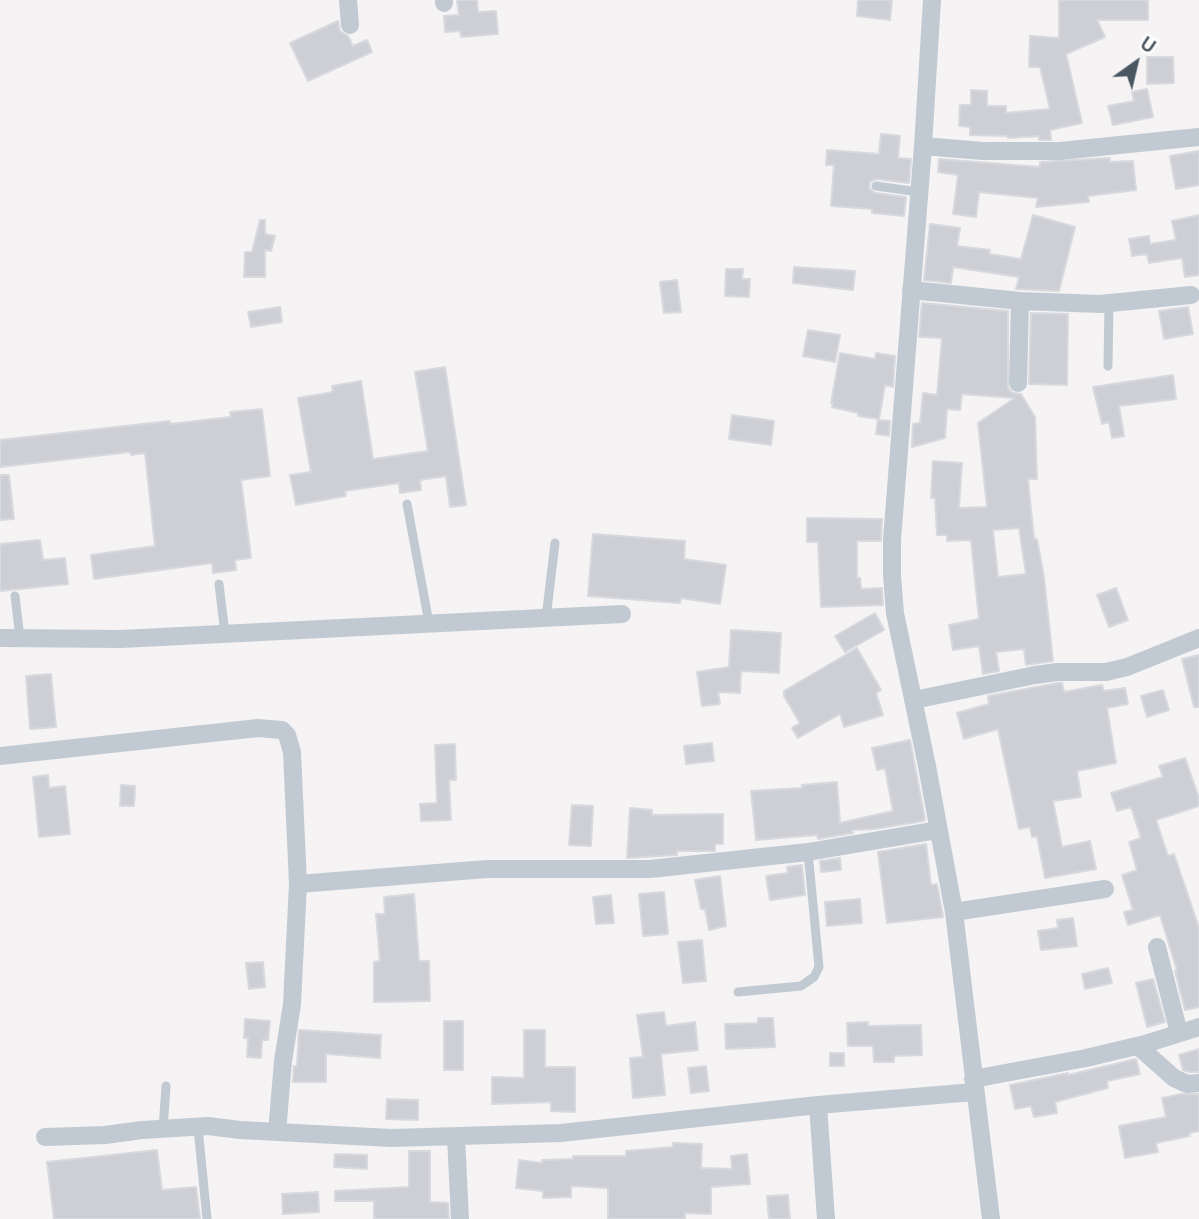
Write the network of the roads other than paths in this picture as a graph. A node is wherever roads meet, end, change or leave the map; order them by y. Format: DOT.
graph roads {
  1 [pos="348,0"];
  2 [pos="932,0"];
  3 [pos="350,25"];
  4 [pos="1199,137"];
  5 [pos="923,146"];
  6 [pos="876,186"];
  7 [pos="919,192"];
  8 [pos="911,290"];
  9 [pos="1191,295"];
  10 [pos="1020,301"];
  11 [pos="1109,303"];
  12 [pos="1108,366"];
  13 [pos="1018,383"];
  14 [pos="407,504"];
  15 [pos="555,542"];
  16 [pos="219,584"];
  17 [pos="15,596"];
  18 [pos="622,614"];
  19 [pos="546,618"];
  20 [pos="429,624"];
  21 [pos="225,634"];
  22 [pos="0,638"];
  23 [pos="20,638"];
  24 [pos="1199,638"];
  25 [pos="914,700"];
  26 [pos="0,756"];
  27 [pos="938,830"];
  28 [pos="808,852"];
  29 [pos="298,884"];
  30 [pos="1105,889"];
  31 [pos="954,912"];
  32 [pos="1157,947"];
  33 [pos="738,992"];
  34 [pos="1199,1027"];
  35 [pos="1180,1033"];
  36 [pos="1138,1046"];
  37 [pos="1199,1083"];
  38 [pos="166,1086"];
  39 [pos="973,1086"];
  40 [pos="818,1105"];
  41 [pos="198,1128"];
  42 [pos="163,1129"];
  43 [pos="277,1132"];
  44 [pos="45,1137"];
  45 [pos="456,1137"];
  46 [pos="207,1219"];
  47 [pos="460,1219"];
  48 [pos="826,1219"];
  49 [pos="991,1219"];
  1 -- 3 [label="street"];
  2 -- 5 [label="street"];
  4 -- 5 [label="street"];
  5 -- 7 [label="street"];
  6 -- 7 [label="lane"];
  7 -- 8 [label="street"];
  8 -- 10 [label="street"];
  8 -- 25 [label="street"];
  9 -- 11 [label="street"];
  10 -- 11 [label="street"];
  10 -- 13 [label="street"];
  11 -- 12 [label="lane"];
  14 -- 20 [label="lane"];
  15 -- 19 [label="lane"];
  16 -- 21 [label="lane"];
  17 -- 23 [label="lane"];
  18 -- 19 [label="street"];
  19 -- 20 [label="street"];
  20 -- 21 [label="street"];
  21 -- 23 [label="street"];
  22 -- 23 [label="street"];
  24 -- 25 [label="street"];
  25 -- 27 [label="street"];
  26 -- 29 [label="street"];
  27 -- 28 [label="street"];
  27 -- 31 [label="street"];
  28 -- 29 [label="street"];
  28 -- 33 [label="lane"];
  29 -- 43 [label="street"];
  30 -- 31 [label="street"];
  31 -- 39 [label="street"];
  32 -- 35 [label="street"];
  34 -- 35 [label="street"];
  35 -- 36 [label="street"];
  36 -- 37 [label="street"];
  36 -- 39 [label="street"];
  38 -- 42 [label="lane"];
  39 -- 40 [label="street"];
  39 -- 49 [label="street"];
  40 -- 45 [label="street"];
  40 -- 48 [label="street"];
  41 -- 42 [label="street"];
  41 -- 43 [label="street"];
  41 -- 46 [label="lane"];
  42 -- 44 [label="street"];
  43 -- 45 [label="street"];
  45 -- 47 [label="street"];
}
